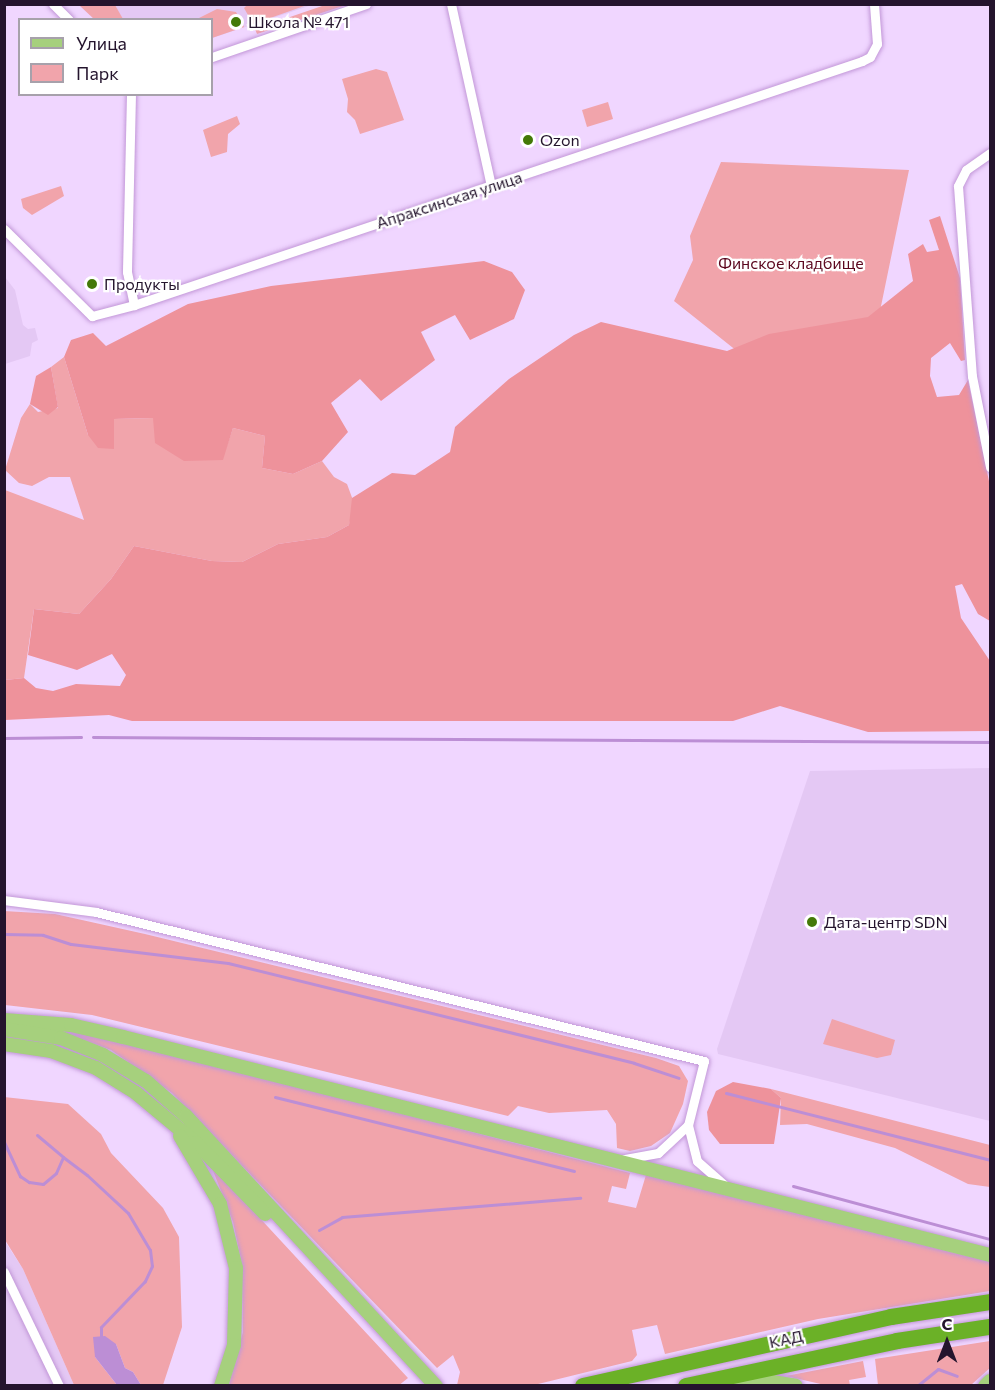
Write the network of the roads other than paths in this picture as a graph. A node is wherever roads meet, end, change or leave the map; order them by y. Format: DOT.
graph roads {
  1 [pos="53,4"];
  2 [pos="366,4"];
  3 [pos="451,4"];
  4 [pos="874,4"];
  5 [pos="67,18"];
  6 [pos="213,57"];
  7 [pos="131,96"];
  8 [pos="990,153"];
  9 [pos="491,186"];
  10 [pos="4,229"];
  11 [pos="134,305"];
  12 [pos="990,467"];
  13 [pos="4,900"];
  14 [pos="4,1020"];
  15 [pos="4,1029"];
  16 [pos="4,1044"];
  17 [pos="163,1113"];
  18 [pos="688,1125"];
  19 [pos="615,1160"];
  20 [pos="733,1189"];
  21 [pos="990,1255"];
  22 [pos="4,1272"];
  23 [pos="990,1302"];
  24 [pos="990,1327"];
  25 [pos="990,1381"];
  26 [pos="430,1384"];
  27 [pos="59,1386"];
  28 [pos="221,1386"];
  29 [pos="584,1386"];
  30 [pos="686,1386"];
  31 [pos="700,1386"];
  32 [pos="796,1386"];
  33 [pos="985,1386"];
  1 -- 5 [label="street"];
  2 -- 6 [label="street"];
  3 -- 9 [label="street"];
  4 -- 9 [label="street, Апраксинская улица"];
  7 -- 11 [label="street"];
  8 -- 12 [label="street"];
  9 -- 11 [label="street, Апраксинская улица"];
  10 -- 11 [label="street, Апраксинская улица"];
  13 -- 18 [label="street"];
  14 -- 19 [label="main road"];
  15 -- 26 [label="main road"];
  16 -- 17 [label="main road"];
  17 -- 26 [label="main road"];
  17 -- 28 [label="main road"];
  18 -- 19 [label="street"];
  18 -- 20 [label="street"];
  19 -- 20 [label="main road"];
  20 -- 21 [label="main road"];
  22 -- 27 [label="street"];
  23 -- 29 [label="highway, КАД"];
  24 -- 30 [label="highway, КАД"];
  25 -- 33 [label="main road"];
  31 -- 32 [label="main road"];
}
